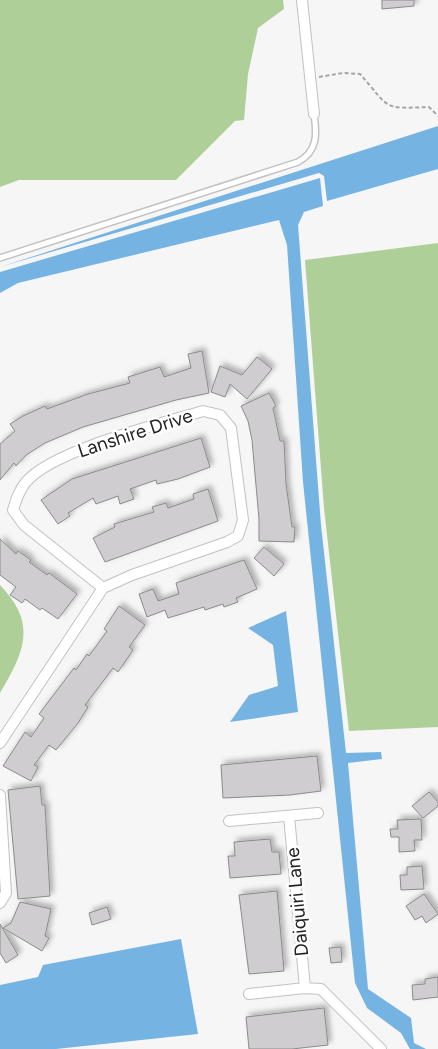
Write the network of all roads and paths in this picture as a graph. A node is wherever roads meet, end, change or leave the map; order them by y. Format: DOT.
graph roads {
  1 [pos="302,0"];
  2 [pos="310,78"];
  3 [pos="314,114"];
  4 [pos="438,116"];
  5 [pos="0,258"];
  6 [pos="103,588"];
  7 [pos="0,743"];
  8 [pos="0,795"];
  9 [pos="318,813"];
  10 [pos="289,816"];
  11 [pos="229,821"];
  12 [pos="0,903"];
  13 [pos="305,988"];
  14 [pos="249,994"];
  15 [pos="380,1049"];
  1 -- 2 [label="street"];
  2 -- 3 [label="street"];
  2 -- 4 [label="path"];
  3 -- 5 [label="lane"];
  6 -- 6 [label="street, Lanshire Drive"];
  6 -- 7 [label="street"];
  8 -- 12 [label="street"];
  9 -- 10 [label="street"];
  10 -- 11 [label="street"];
  10 -- 13 [label="street, Daiquiri Lane"];
  13 -- 14 [label="street"];
  13 -- 15 [label="street"];
}
